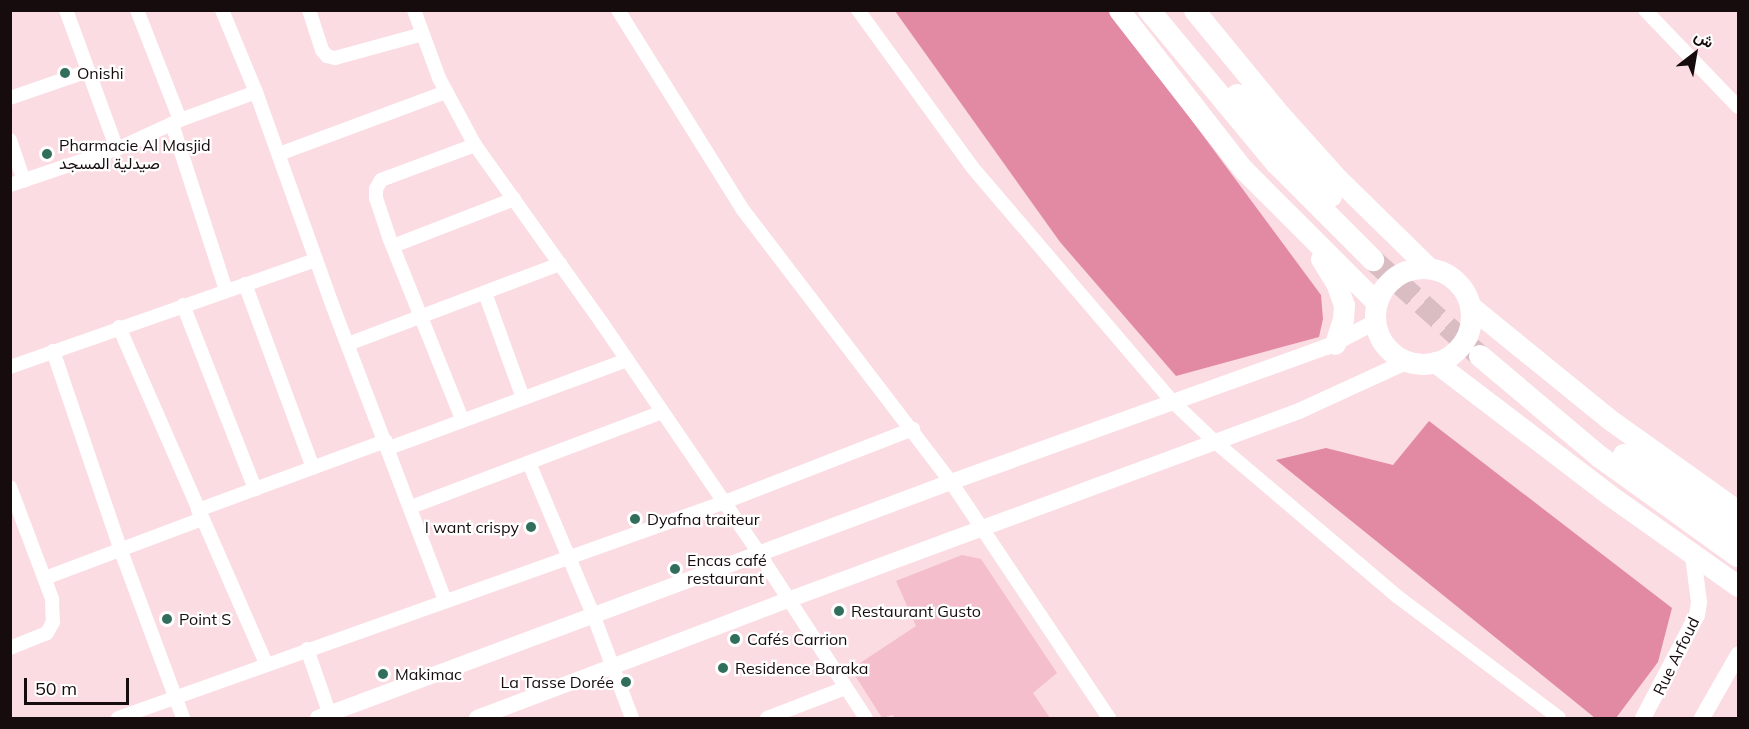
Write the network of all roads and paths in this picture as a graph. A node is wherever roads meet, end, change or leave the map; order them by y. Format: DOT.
graph roads {
  1 [pos="66,10"];
  2 [pos="137,10"];
  3 [pos="222,10"];
  4 [pos="309,10"];
  5 [pos="414,10"];
  6 [pos="618,10"];
  7 [pos="858,10"];
  8 [pos="1119,10"];
  9 [pos="1149,10"];
  10 [pos="1168,10"];
  11 [pos="1194,10"];
  12 [pos="1645,10"];
  13 [pos="423,34"];
  14 [pos="88,71"];
  15 [pos="446,92"];
  16 [pos="256,93"];
  17 [pos="10,98"];
  18 [pos="1738,107"];
  19 [pos="176,122"];
  20 [pos="10,140"];
  21 [pos="475,145"];
  22 [pos="117,148"];
  23 [pos="279,154"];
  24 [pos="17,183"];
  25 [pos="514,199"];
  26 [pos="1317,244"];
  27 [pos="393,246"];
  28 [pos="316,260"];
  29 [pos="560,264"];
  30 [pos="1429,268"];
  31 [pos="245,284"];
  32 [pos="226,290"];
  33 [pos="485,293"];
  34 [pos="183,305"];
  35 [pos="1470,306"];
  36 [pos="1376,312"];
  37 [pos="423,316"];
  38 [pos="119,327"];
  39 [pos="1335,344"];
  40 [pos="348,345"];
  41 [pos="52,351"];
  42 [pos="627,360"];
  43 [pos="1408,362"];
  44 [pos="1435,362"];
  45 [pos="10,367"];
  46 [pos="523,398"];
  47 [pos="1172,401"];
  48 [pos="662,412"];
  49 [pos="462,419"];
  50 [pos="913,429"];
  51 [pos="1214,441"];
  52 [pos="387,445"];
  53 [pos="529,463"];
  54 [pos="313,468"];
  55 [pos="951,482"];
  56 [pos="10,487"];
  57 [pos="255,489"];
  58 [pos="722,503"];
  59 [pos="411,507"];
  60 [pos="1738,511"];
  61 [pos="200,515"];
  62 [pos="982,527"];
  63 [pos="1738,535"];
  64 [pos="121,551"];
  65 [pos="760,555"];
  66 [pos="1693,556"];
  67 [pos="1738,556"];
  68 [pos="567,557"];
  69 [pos="45,578"];
  70 [pos="1738,586"];
  71 [pos="445,600"];
  72 [pos="788,600"];
  73 [pos="594,617"];
  74 [pos="10,648"];
  75 [pos="307,649"];
  76 [pos="1738,655"];
  77 [pos="266,664"];
  78 [pos="612,667"];
  79 [pos="845,688"];
  80 [pos="176,698"];
  81 [pos="326,717"];
  82 [pos="118,718"];
  83 [pos="183,718"];
  84 [pos="477,718"];
  85 [pos="632,718"];
  86 [pos="767,718"];
  87 [pos="866,718"];
  88 [pos="1109,718"];
  89 [pos="1559,718"];
  90 [pos="1643,718"];
  91 [pos="1702,718"];
  1 -- 14 [label="street"];
  2 -- 19 [label="street"];
  3 -- 16 [label="street"];
  4 -- 13 [label="street"];
  5 -- 13 [label="street"];
  6 -- 50 [label="street"];
  7 -- 47 [label="street"];
  8 -- 26 [label="main road"];
  9 -- 10 [label="highway"];
  11 -- 30 [label="main road"];
  12 -- 18 [label="street"];
  13 -- 15 [label="street"];
  14 -- 17 [label="street"];
  14 -- 22 [label="street"];
  15 -- 21 [label="street"];
  15 -- 23 [label="street"];
  16 -- 19 [label="street"];
  16 -- 23 [label="street"];
  19 -- 22 [label="street"];
  19 -- 32 [label="street"];
  20 -- 24 [label="street"];
  21 -- 25 [label="street"];
  21 -- 27 [label="street"];
  22 -- 24 [label="street"];
  23 -- 28 [label="street"];
  25 -- 27 [label="street"];
  25 -- 29 [label="street"];
  26 -- 36 [label="main road"];
  26 -- 39 [label="main road"];
  27 -- 37 [label="street"];
  28 -- 31 [label="street"];
  28 -- 40 [label="street"];
  29 -- 33 [label="street"];
  29 -- 42 [label="street"];
  30 -- 35 [label="main road"];
  30 -- 36 [label="main road"];
  31 -- 32 [label="street"];
  31 -- 54 [label="street"];
  32 -- 34 [label="street"];
  33 -- 37 [label="street"];
  33 -- 46 [label="street"];
  34 -- 38 [label="street"];
  34 -- 57 [label="street"];
  35 -- 44 [label="main road"];
  35 -- 60 [label="main road"];
  36 -- 39 [label="street"];
  36 -- 43 [label="main road"];
  37 -- 40 [label="street"];
  37 -- 49 [label="street"];
  38 -- 41 [label="street"];
  38 -- 61 [label="street"];
  39 -- 47 [label="street"];
  40 -- 52 [label="street"];
  41 -- 45 [label="street"];
  41 -- 64 [label="street"];
  42 -- 46 [label="street"];
  42 -- 48 [label="street"];
  43 -- 44 [label="main road"];
  43 -- 51 [label="street"];
  44 -- 66 [label="main road"];
  46 -- 49 [label="street"];
  47 -- 51 [label="street"];
  47 -- 55 [label="street"];
  48 -- 53 [label="street"];
  48 -- 58 [label="street"];
  49 -- 52 [label="street"];
  50 -- 55 [label="street"];
  50 -- 58 [label="street"];
  51 -- 62 [label="street"];
  51 -- 89 [label="street"];
  52 -- 54 [label="street"];
  52 -- 59 [label="street"];
  53 -- 59 [label="street"];
  53 -- 68 [label="street"];
  54 -- 57 [label="street"];
  55 -- 62 [label="street"];
  55 -- 65 [label="street"];
  56 -- 69 [label="street"];
  57 -- 61 [label="street"];
  58 -- 65 [label="street"];
  58 -- 68 [label="street"];
  59 -- 71 [label="street"];
  61 -- 64 [label="street"];
  61 -- 77 [label="street"];
  62 -- 72 [label="street"];
  62 -- 88 [label="street"];
  63 -- 67 [label="highway"];
  64 -- 69 [label="street"];
  64 -- 80 [label="street"];
  65 -- 72 [label="street"];
  65 -- 73 [label="street"];
  66 -- 70 [label="main road"];
  66 -- 90 [label="street, Rue Arfoud"];
  68 -- 71 [label="street"];
  68 -- 73 [label="street"];
  69 -- 74 [label="street"];
  71 -- 75 [label="street"];
  72 -- 78 [label="street"];
  72 -- 79 [label="street"];
  73 -- 78 [label="street"];
  73 -- 81 [label="street"];
  75 -- 77 [label="street"];
  75 -- 81 [label="street"];
  76 -- 91 [label="street"];
  77 -- 80 [label="street"];
  78 -- 84 [label="street"];
  78 -- 85 [label="street"];
  79 -- 86 [label="street"];
  79 -- 87 [label="street"];
  80 -- 82 [label="street"];
  80 -- 83 [label="street"];
}
